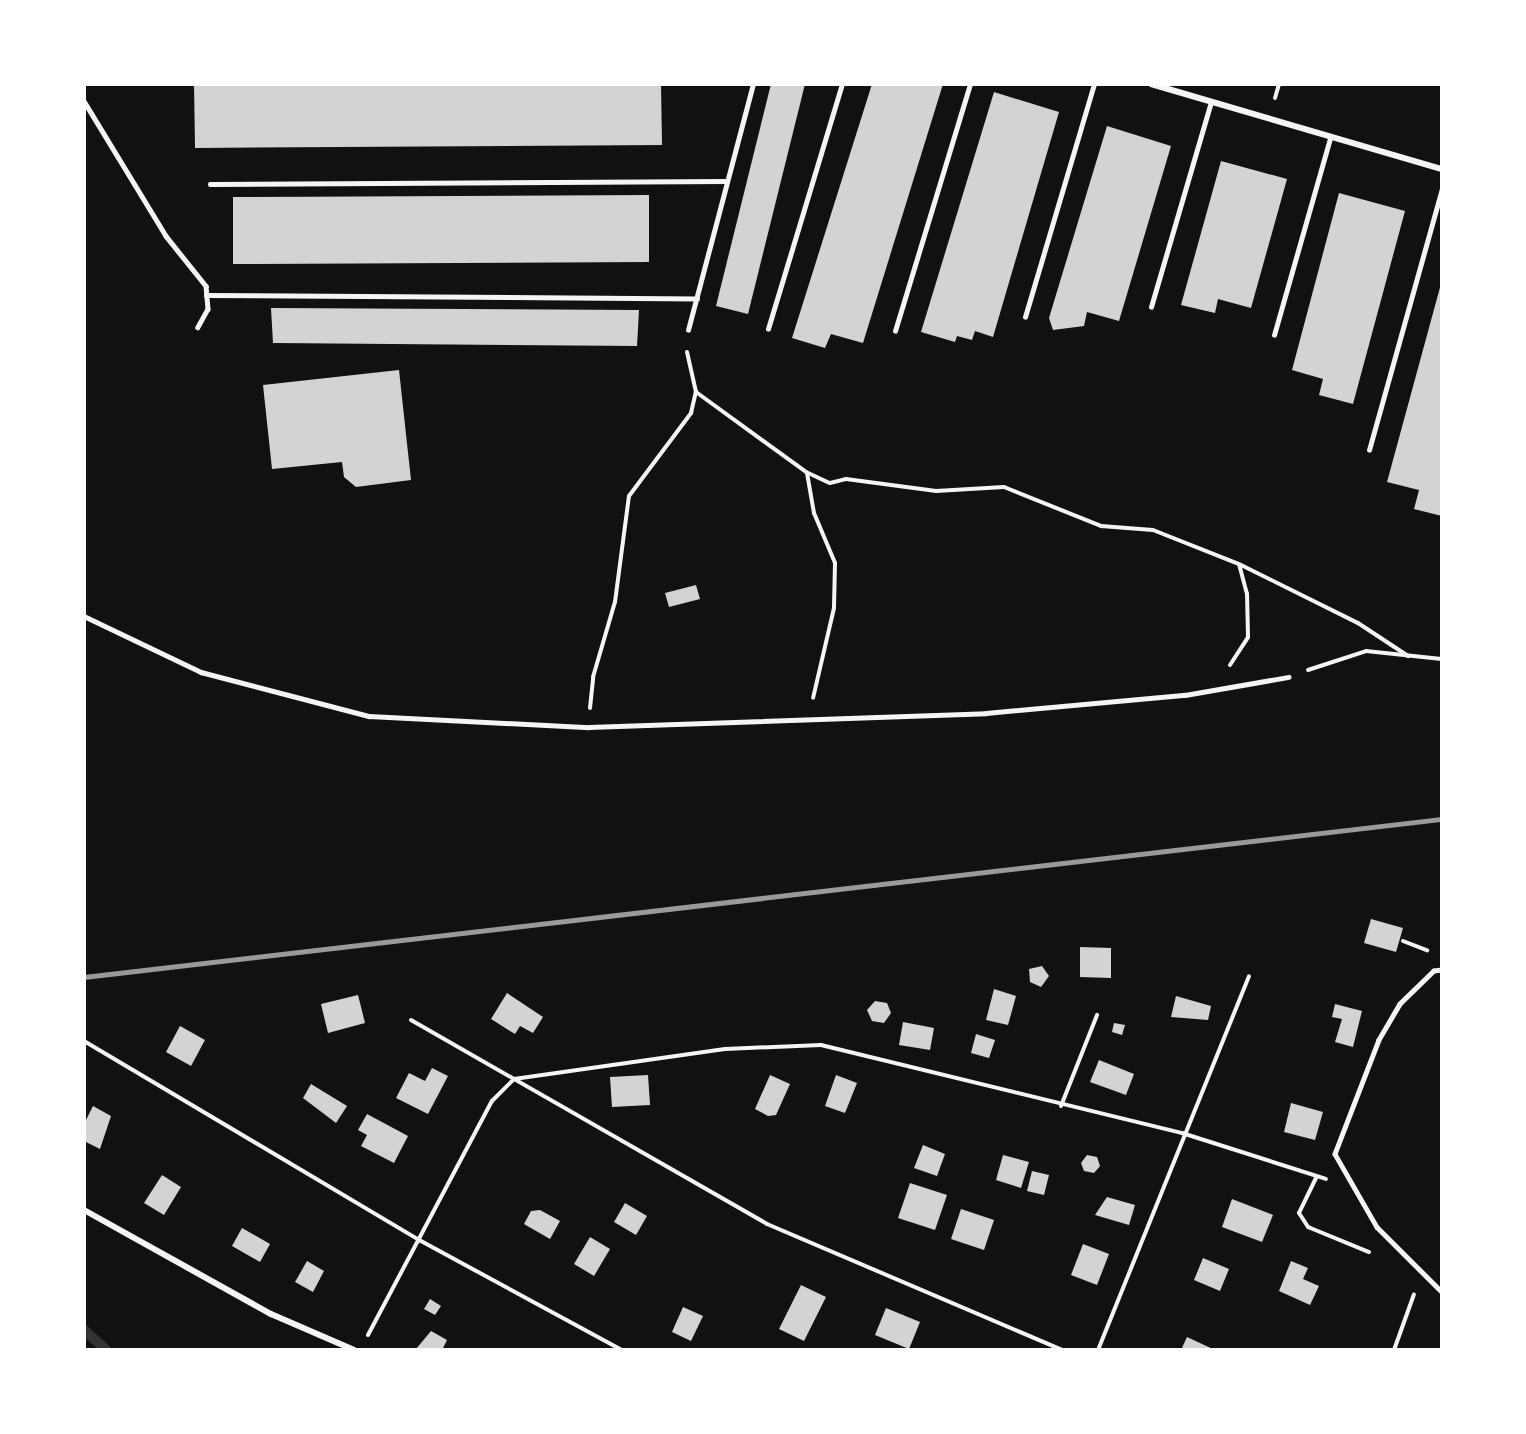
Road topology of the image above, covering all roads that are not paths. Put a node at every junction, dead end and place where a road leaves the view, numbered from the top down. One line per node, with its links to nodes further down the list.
1 (753, 84): 10 (lane)
2 (842, 84): 18 (lane)
3 (970, 84): 20 (lane)
4 (1094, 84): 16 (lane)
5 (1151, 84): 7 (street)
6 (84, 101): 13 (lane)
7 (1210, 102): 8 (street); 15 (lane)
8 (1330, 139): 9 (street); 21 (lane)
9 (1442, 169)
10 (727, 181): 11 (lane); 14 (lane)
11 (210, 184)
12 (1442, 189): 22 (lane)
13 (206, 296): 14 (lane); 17 (lane)
14 (697, 298): 19 (lane)
15 (1151, 307)
16 (1025, 317)
17 (198, 327)
18 (768, 328)
19 (688, 330)
20 (894, 331)
21 (1274, 335)
22 (1369, 450)
23 (84, 616): 24 (lane)
24 (1288, 677)
25 (1442, 970): 27 (lane)
26 (84, 1210): 28 (street)
27 (1442, 1292)
28 (354, 1350)

